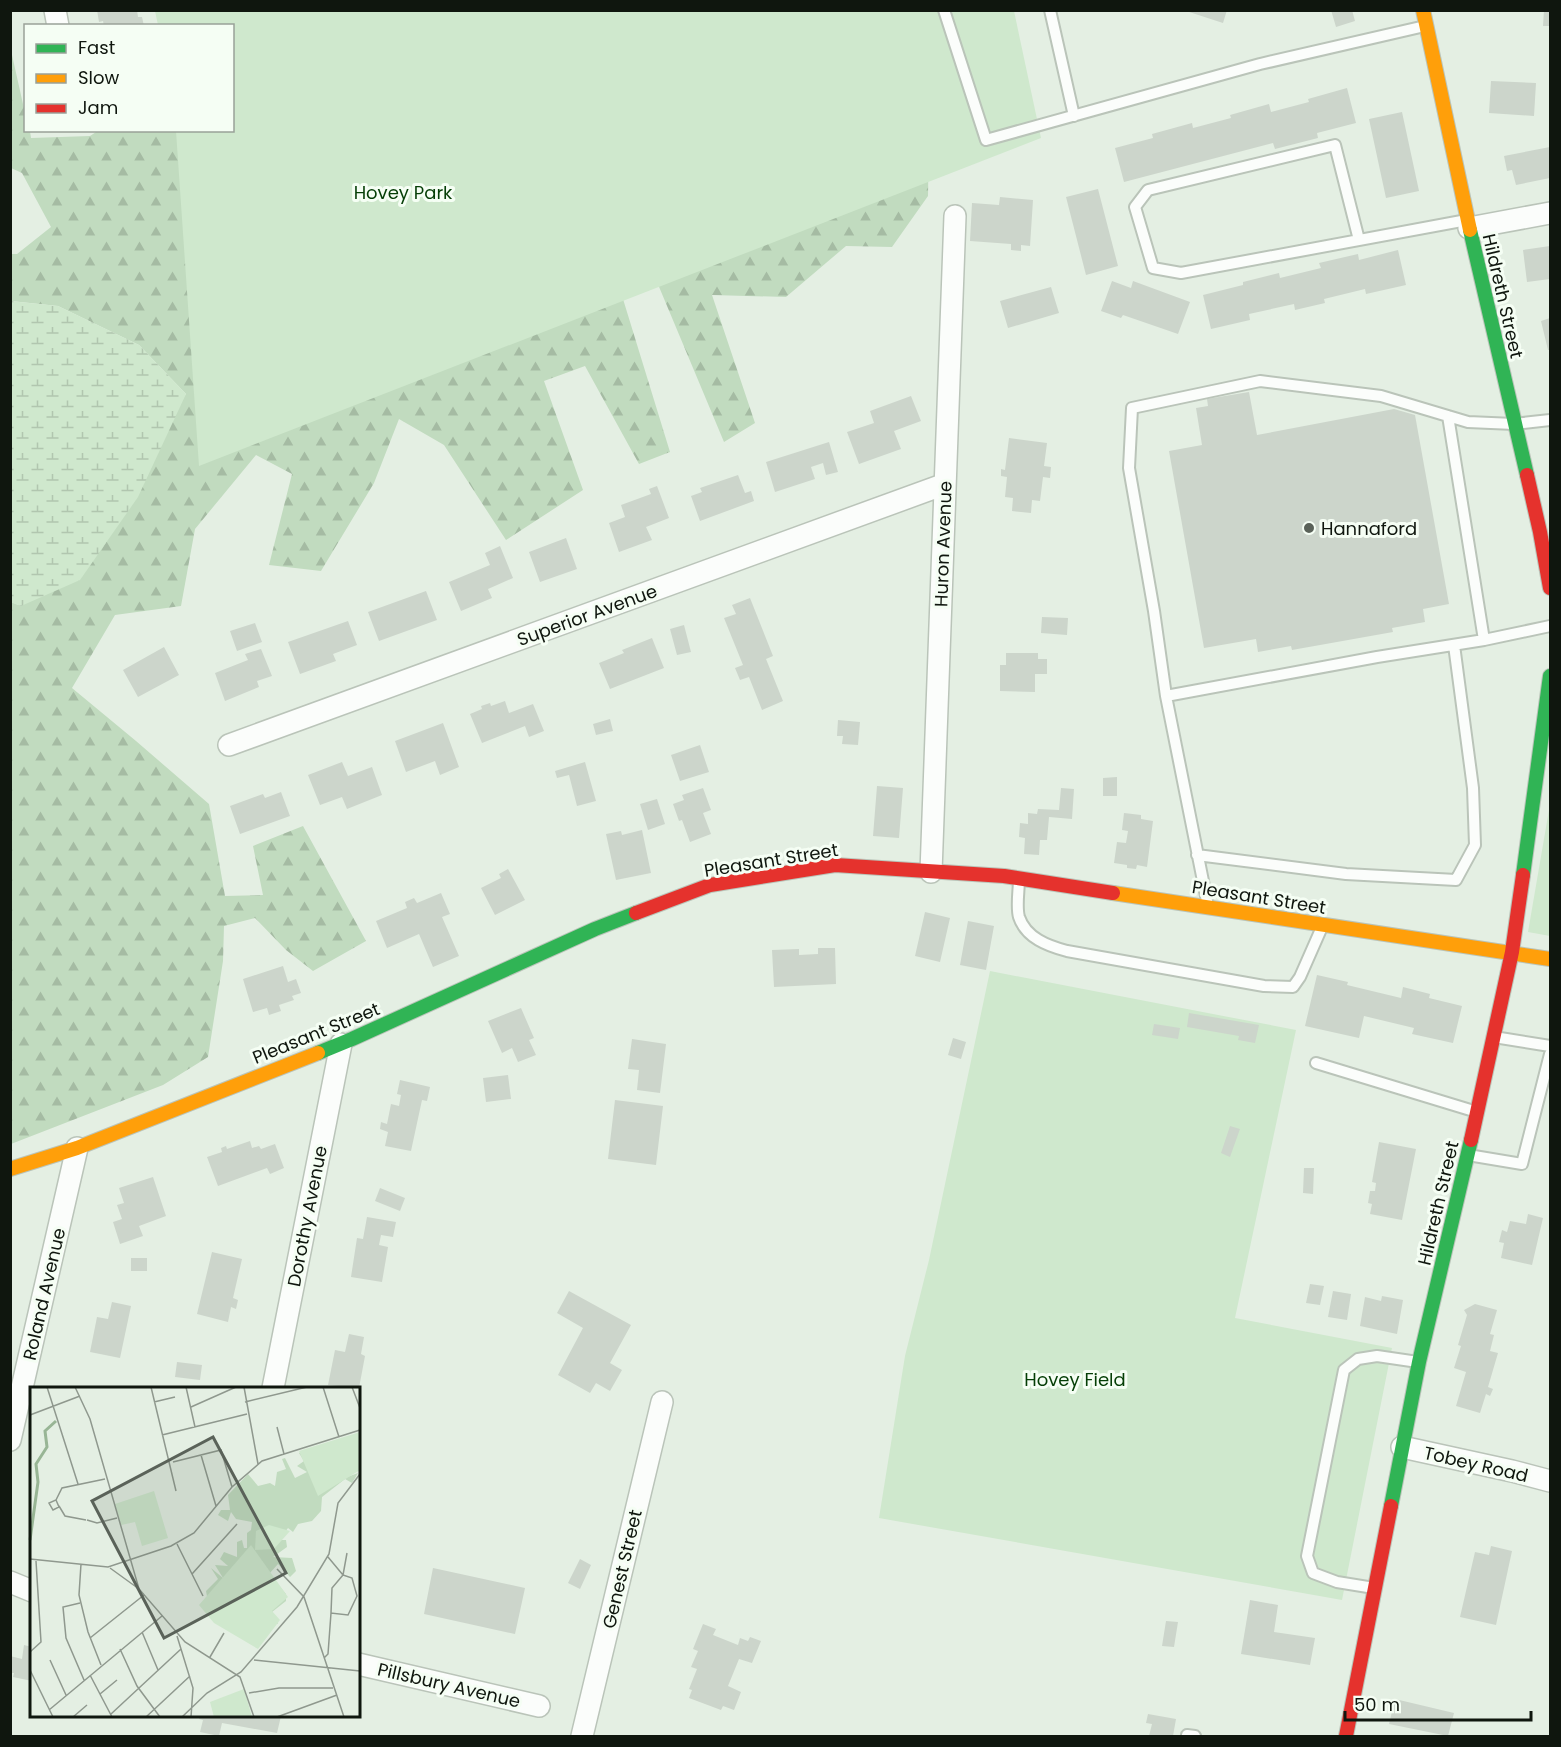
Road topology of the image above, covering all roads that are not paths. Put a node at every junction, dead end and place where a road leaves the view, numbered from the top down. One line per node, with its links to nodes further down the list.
1 (944, 10): 5 (lane)
2 (1050, 10): 5 (lane)
3 (1423, 10): 4 (street, Hildreth Street)
4 (1425, 26): 5 (lane); 8 (street, Hildreth Street)
5 (1074, 116)
6 (1551, 213): 8 (street)
7 (955, 216): 13 (street, Huron Avenue)
8 (1468, 224): 9 (lane); 12 (street, Hildreth Street)
9 (1359, 240): 9 (lane)
10 (1448, 416): 12 (lane); 17 (lane); 20 (lane)
11 (1551, 420): 12 (lane)
12 (1514, 424): 14 (street, Hildreth Street)
13 (945, 484): 21 (street, Superior Avenue); 23 (street, Huron Avenue)
14 (1545, 530): 15 (street, Hildreth Street)
15 (1551, 588)
16 (1551, 626): 17 (lane)
17 (1484, 640): 18 (lane)
18 (1454, 645): 20 (lane); 22 (lane)
19 (1551, 675): 27 (street, Hildreth Street)
20 (1166, 696): 22 (lane)
21 (229, 745)
22 (1197, 855): 25 (lane)
23 (931, 872): 24 (street, Pleasant Street); 30 (street, Pleasant Street)
24 (1019, 879): 25 (street, Pleasant Street); 26 (lane)
25 (1208, 906): 26 (street, Pleasant Street)
26 (1323, 925): 27 (street, Pleasant Street)
27 (1512, 952): 28 (street, Pleasant Street); 29 (street, Hildreth Street)
28 (1551, 959)
29 (1493, 1037): 31 (lane); 34 (street, Hildreth Street)
30 (341, 1044): 35 (street, Pleasant Street); 39 (street, Dorothy Avenue)
31 (1551, 1046)
32 (1551, 1054): 36 (lane)
33 (1317, 1063): 34 (lane)
34 (1478, 1112): 36 (street, Hildreth Street)
35 (78, 1148): 37 (street, Pleasant Street); 41 (street, Roland Avenue)
36 (1468, 1155): 38 (street, Hildreth Street)
37 (10, 1169)
38 (1419, 1362): 42 (street, Hildreth Street); 46 (lane)
39 (273, 1387)
40 (662, 1402): 49 (street, Genest Street)
41 (10, 1440)
42 (1402, 1447): 43 (street, Tobey Road); 46 (street, Hildreth Street)
43 (1551, 1481)
44 (10, 1582): 45 (street)
45 (30, 1589)
46 (1375, 1589): 50 (street, Hildreth Street)
47 (360, 1664): 48 (street, Pillsbury Avenue)
48 (539, 1706)
49 (582, 1737)
50 (1346, 1737)

